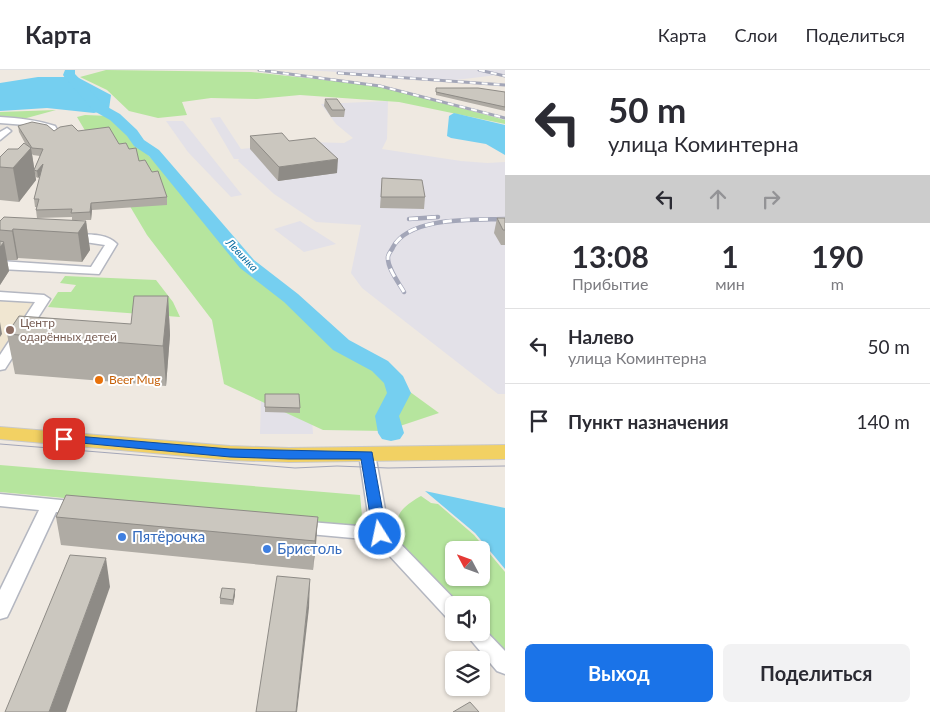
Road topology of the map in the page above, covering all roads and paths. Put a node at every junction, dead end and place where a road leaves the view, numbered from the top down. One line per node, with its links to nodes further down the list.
1 (0, 120): 2 (street)
2 (55, 133)
3 (60, 237): 4 (street)
4 (0, 265)
5 (0, 296): 6 (street)
6 (0, 366)
7 (0, 433): 9 (main road)
8 (505, 452): 9 (main road)
9 (367, 454): 14 (street)
10 (0, 500): 11 (street)
11 (50, 505): 12 (street); 16 (street)
12 (97, 509)
13 (285, 526): 14 (street)
14 (380, 534): 15 (street)
15 (445, 603)
16 (0, 611)
17 (482, 641): 18 (street)
18 (505, 665)

